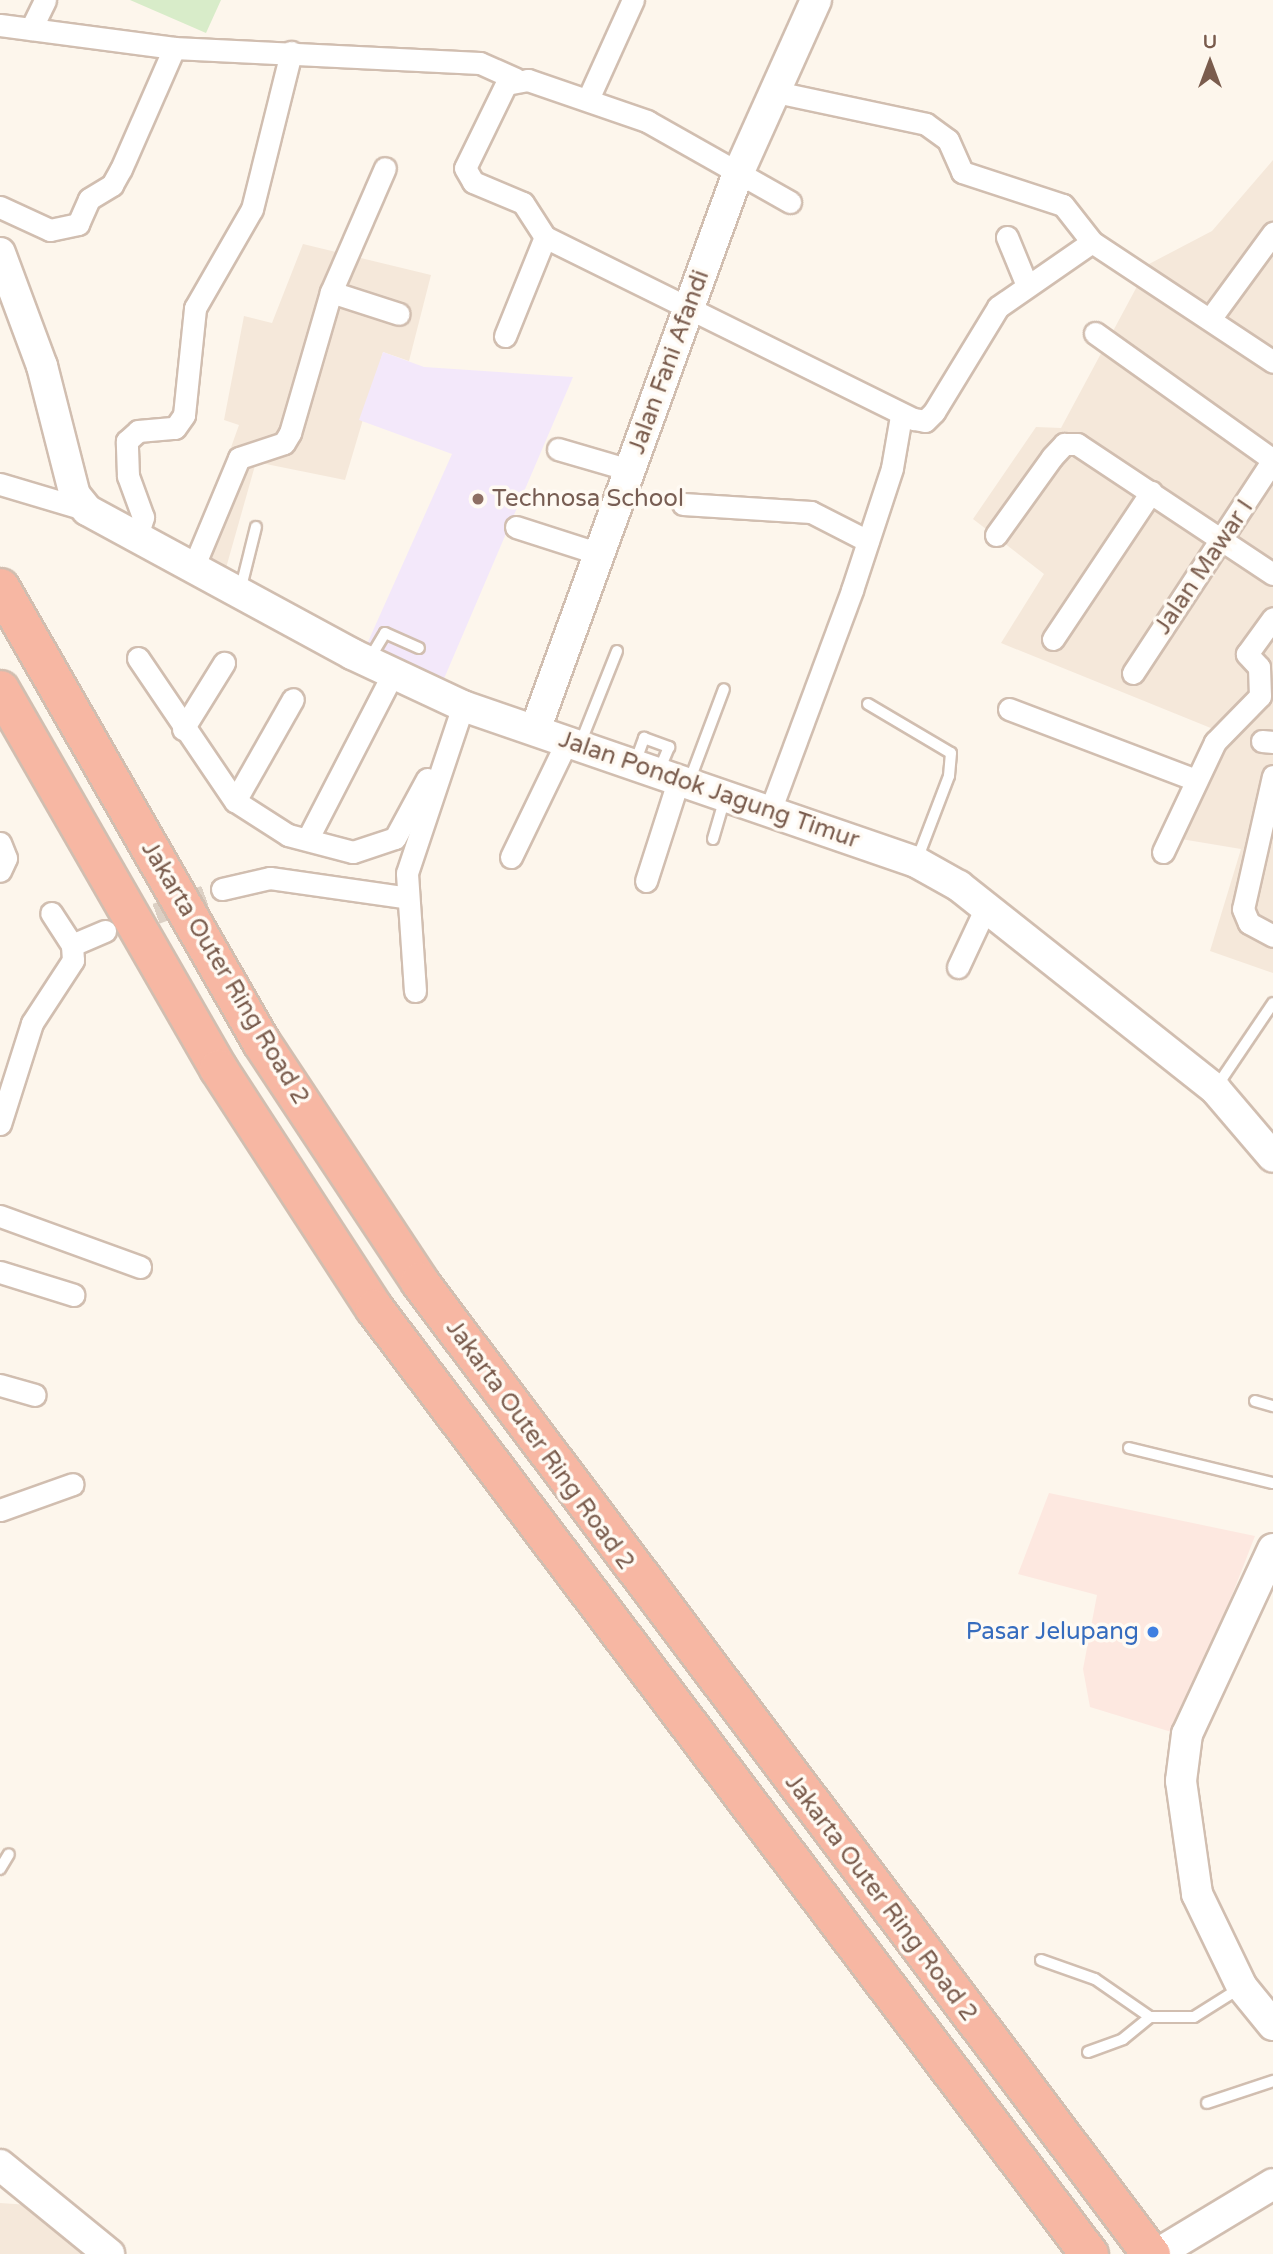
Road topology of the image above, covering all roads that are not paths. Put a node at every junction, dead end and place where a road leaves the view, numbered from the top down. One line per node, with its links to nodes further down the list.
1 (45, 0): 5 (street)
2 (633, 0): 10 (street)
3 (816, 0): 9 (street, Jalan Fani Afandi)
4 (0, 25): 5 (street)
5 (31, 29): 6 (street)
6 (174, 48): 7 (street); 14 (street)
7 (291, 52): 8 (street); 39 (street)
8 (516, 79): 10 (street); 16 (street)
9 (776, 92): 12 (street, Jalan Fani Afandi); 18 (street)
10 (588, 99): 12 (street)
11 (385, 168): 21 (street)
12 (737, 176): 13 (street); 22 (street, Jalan Fani Afandi)
13 (790, 202)
14 (0, 207)
15 (1273, 233): 24 (street)
16 (545, 237): 22 (street); 26 (street)
17 (1007, 237): 20 (street)
18 (1092, 242): 20 (street); 24 (street)
19 (0, 253): 35 (street)
20 (1026, 283): 28 (street)
21 (331, 292): 23 (street); 43 (street)
22 (687, 308): 28 (street); 31 (street, Jalan Fani Afandi)
23 (399, 314)
24 (1210, 319): 27 (street)
25 (1095, 333): 30 (street)
26 (505, 336)
27 (1273, 362)
28 (901, 415): 40 (street)
29 (558, 449): 31 (street)
30 (1273, 460): 41 (street, Jalan Mawar I)
31 (630, 470): 42 (street, Jalan Fani Afandi)
32 (0, 484): 35 (street, Jalan Pondok Jagung Timur)
33 (1151, 492): 38 (street); 41 (street); 48 (street)
34 (683, 504): 40 (street)
35 (87, 510): 39 (street, Jalan Pondok Jagung Timur)
36 (256, 527): 46 (lane)
37 (516, 527): 42 (street)
38 (996, 535)
39 (136, 539): 43 (street, Jalan Pondok Jagung Timur)
40 (868, 541): 70 (street)
41 (1222, 542): 44 (street); 54 (street, Jalan Mawar I)
42 (597, 553): 62 (street, Jalan Fani Afandi)
43 (193, 568): 46 (street, Jalan Pondok Jagung Timur)
44 (1273, 574)
45 (0, 587): 119 (highway, Jakarta Outer Ring Road 2)
46 (239, 594): 53 (street, Jalan Pondok Jagung Timur)
47 (1273, 618): 67 (street)
48 (1053, 639)
49 (419, 648): 53 (lane)
50 (617, 651): 63 (lane)
51 (138, 658): 61 (street)
52 (224, 663): 61 (street)
53 (380, 667): 59 (street, Jalan Pondok Jagung Timur); 71 (street)
54 (1133, 673)
55 (0, 689): 118 (highway, Jakarta Outer Ring Road 2)
56 (724, 689): 64 (lane)
57 (293, 699): 69 (street)
58 (868, 704): 77 (lane)
59 (463, 706): 62 (street, Jalan Pondok Jagung Timur); 81 (street)
60 (1009, 709): 67 (street)
61 (183, 729): 69 (street)
62 (535, 730): 63 (street, Jalan Pondok Jagung Timur)
63 (574, 742): 64 (street, Jalan Pondok Jagung Timur); 76 (street)
64 (665, 774): 68 (street, Jalan Pondok Jagung Timur); 79 (street)
65 (1273, 776): 73 (street)
66 (427, 779): 71 (street)
67 (1196, 780): 75 (street)
68 (726, 795): 70 (street, Jalan Pondok Jagung Timur); 72 (lane)
69 (235, 802): 71 (street)
70 (771, 811): 77 (street, Jalan Pondok Jagung Timur)
71 (308, 838)
72 (713, 839)
73 (1265, 842): 85 (street)
74 (0, 843): 78 (street)
75 (1163, 852)
76 (511, 857)
77 (916, 862): 82 (street, Jalan Pondok Jagung Timur)
78 (0, 871)
79 (646, 881)
80 (222, 889): 81 (street)
81 (404, 897): 88 (street)
82 (987, 905): 87 (street); 90 (street, Jalan Pondok Jagung Timur)
83 (51, 913): 86 (street)
84 (105, 931): 86 (street)
85 (1273, 936)
86 (72, 945): 91 (street)
87 (958, 967)
88 (415, 991)
89 (1273, 1003): 90 (lane)
90 (1215, 1089): 92 (street, Jalan Pondok Jagung Timur)
91 (0, 1124)
92 (1273, 1157)
93 (0, 1216): 94 (street)
94 (140, 1267)
95 (0, 1272): 96 (street)
96 (74, 1295)
97 (0, 1385): 98 (street)
98 (34, 1395)
99 (1255, 1401): 100 (lane)
100 (1273, 1406)
101 (1129, 1448): 102 (lane)
102 (1273, 1483)
103 (72, 1484): 104 (street)
104 (0, 1510)
105 (1273, 1549): 109 (street)
106 (9, 1854): 107 (lane)
107 (0, 1869)
108 (1041, 1960): 110 (lane)
109 (1242, 1987): 110 (lane); 111 (street)
110 (1150, 2017): 112 (lane)
111 (1273, 2025)
112 (1088, 2052)
113 (1273, 2081): 114 (lane)
114 (1208, 2103)
115 (0, 2165): 117 (street)
116 (1273, 2184): 120 (street)
117 (107, 2252)
118 (1089, 2254)
119 (1151, 2254)
120 (1157, 2254)

